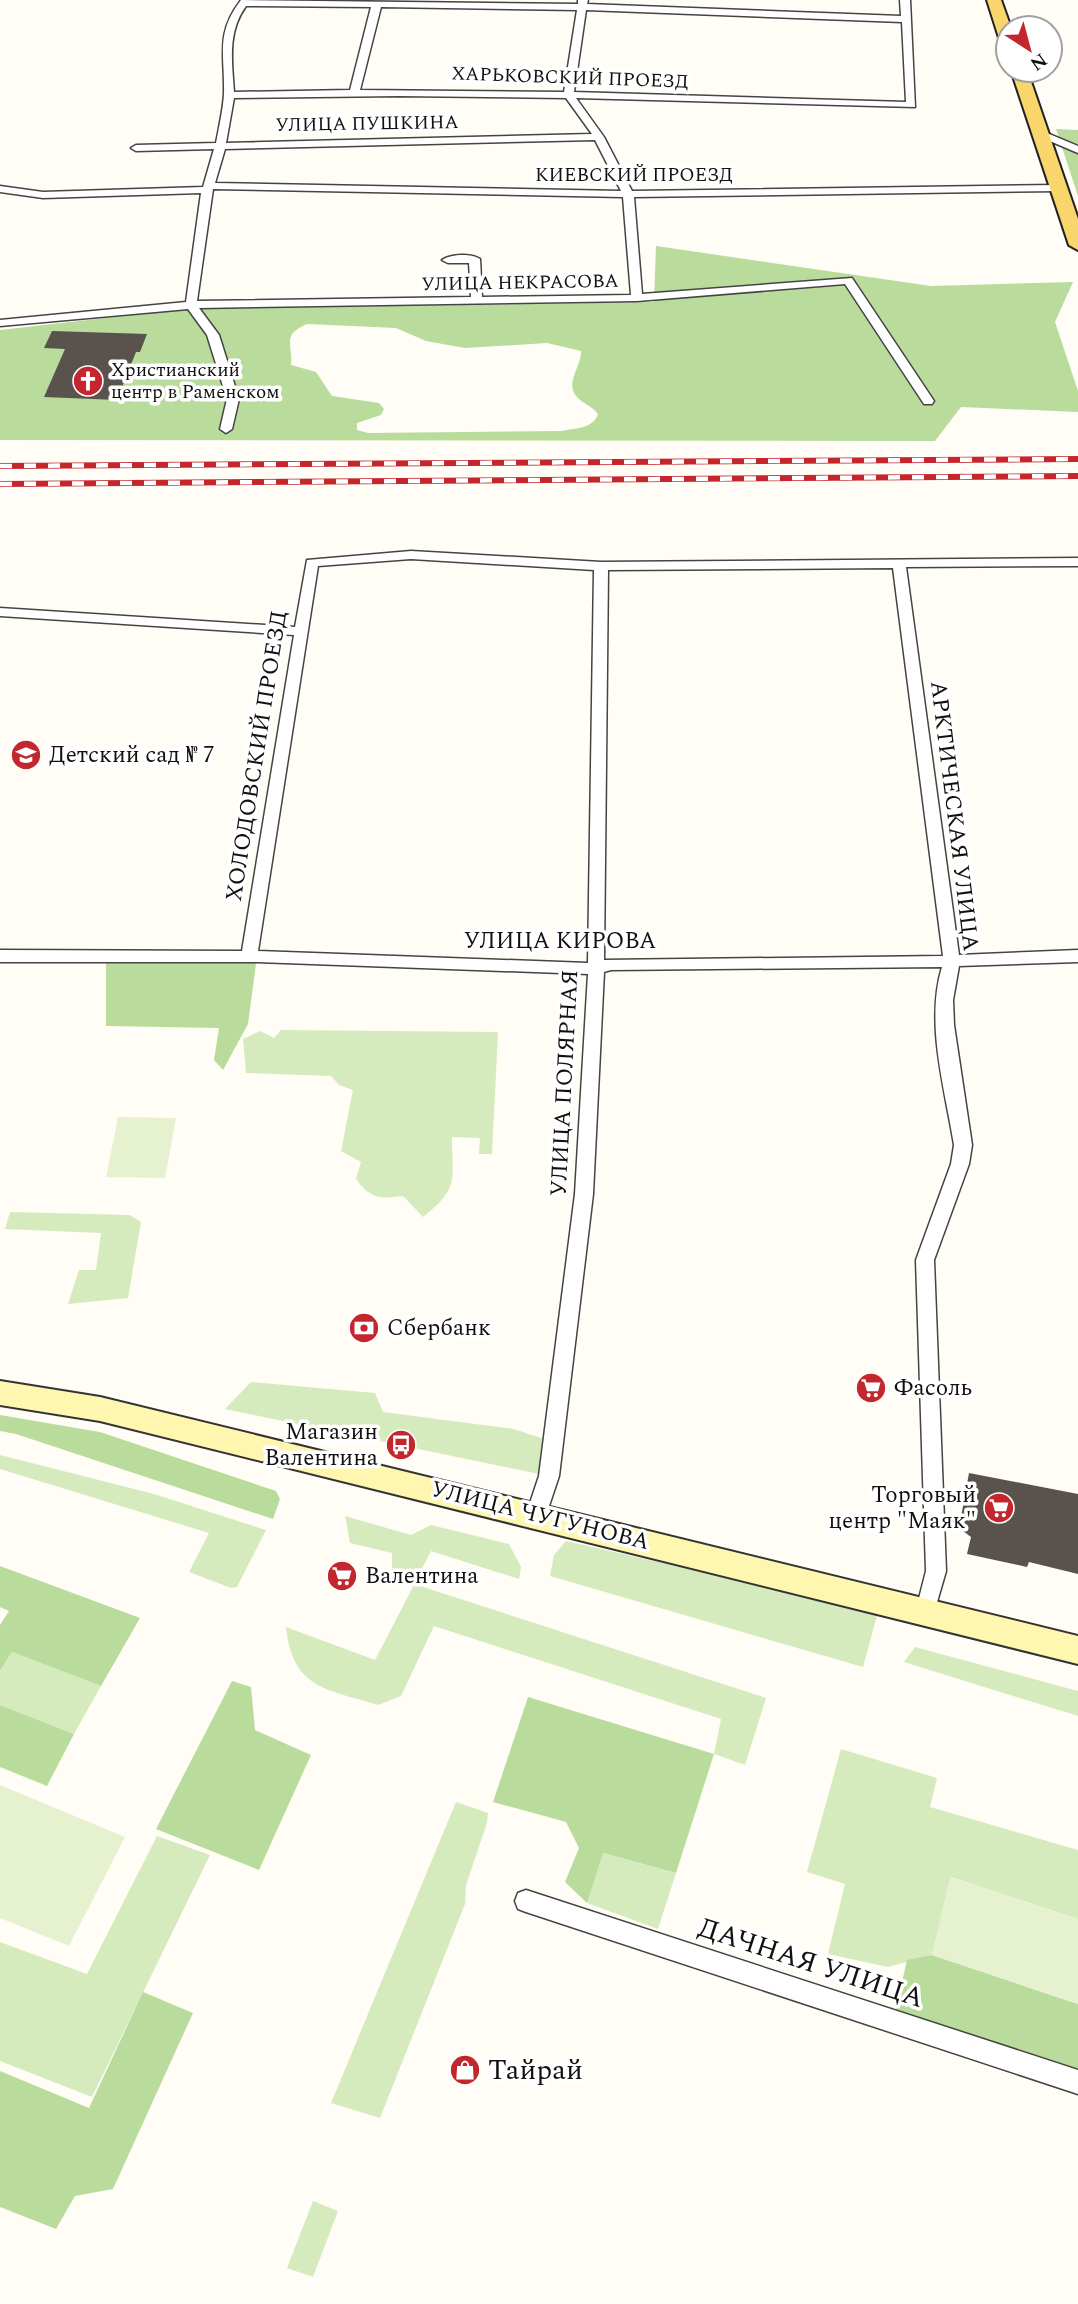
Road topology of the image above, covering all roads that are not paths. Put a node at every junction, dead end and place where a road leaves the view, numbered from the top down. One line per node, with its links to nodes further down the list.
1 (905, 0): 6 (street)
2 (245, 2): 4 (street); 9 (street)
3 (416, 2): 4 (street); 5 (street)
4 (377, 3): 8 (street)
5 (582, 3): 6 (street); 10 (street)
6 (907, 19): 10 (street, ХАРЬКОВСКИЙ ПРОЕЗД)
7 (1023, 84): 11 (main road)
8 (355, 92): 9 (street, ХАРЬКОВСКИЙ ПРОЕЗД); 10 (street, ХАРЬКОВСКИЙ ПРОЕЗД)
9 (229, 95): 13 (street)
10 (569, 95): 12 (street)
11 (1042, 134): 15 (street); 17 (main road)
12 (599, 137): 13 (street, УЛИЦА ПУШКИНА); 19 (street)
13 (221, 144): 14 (street, УЛИЦА ПУШКИНА); 16 (street)
14 (136, 148)
15 (1078, 150)
16 (208, 188): 18 (street, КИЕВСКИЙ ПРОЕЗД); 19 (street, КИЕВСКИЙ ПРОЕЗД); 24 (street)
17 (1058, 188): 19 (street, КИЕВСКИЙ ПРОЕЗД); 20 (main road)
18 (0, 189)
19 (628, 194): 22 (street)
20 (1078, 245)
21 (448, 260): 23 (street)
22 (637, 299): 23 (street, УЛИЦА НЕКРАСОВА); 26 (street, УЛИЦА НЕКРАСОВА)
23 (477, 302): 24 (street, УЛИЦА НЕКРАСОВА)
24 (191, 305): 25 (street, УЛИЦА НЕКРАСОВА); 27 (street)
25 (0, 323)
26 (928, 401)
27 (226, 429)
28 (1078, 562): 29 (street)
29 (899, 565): 30 (street); 36 (street, АРКТИЧЕСКАЯ УЛИЦА)
30 (601, 566): 32 (street, ХОЛОДОВСКИЙ ПРОЕЗД); 37 (street, УЛИЦА ПОЛЯРНАЯ)
31 (0, 612): 32 (street)
32 (299, 631): 34 (street, ХОЛОДОВСКИЙ ПРОЕЗД)
33 (0, 956): 34 (street, УЛИЦА КИРОВА)
34 (249, 956): 37 (street, УЛИЦА КИРОВА)
35 (1078, 956): 36 (street, УЛИЦА КИРОВА)
36 (952, 961): 37 (street, УЛИЦА КИРОВА); 40 (street, АРКТИЧЕСКАЯ УЛИЦА)
37 (596, 969): 39 (street, УЛИЦА ПОЛЯРНАЯ)
38 (0, 1393): 39 (main road, УЛИЦА ЧУГУНОВА)
39 (536, 1515): 40 (main road, УЛИЦА ЧУГУНОВА)
40 (926, 1610): 41 (main road, УЛИЦА ЧУГУНОВА)
41 (1078, 1650)
42 (526, 1901): 43 (street, ДАЧНАЯ УЛИЦА)
43 (1078, 2082)

